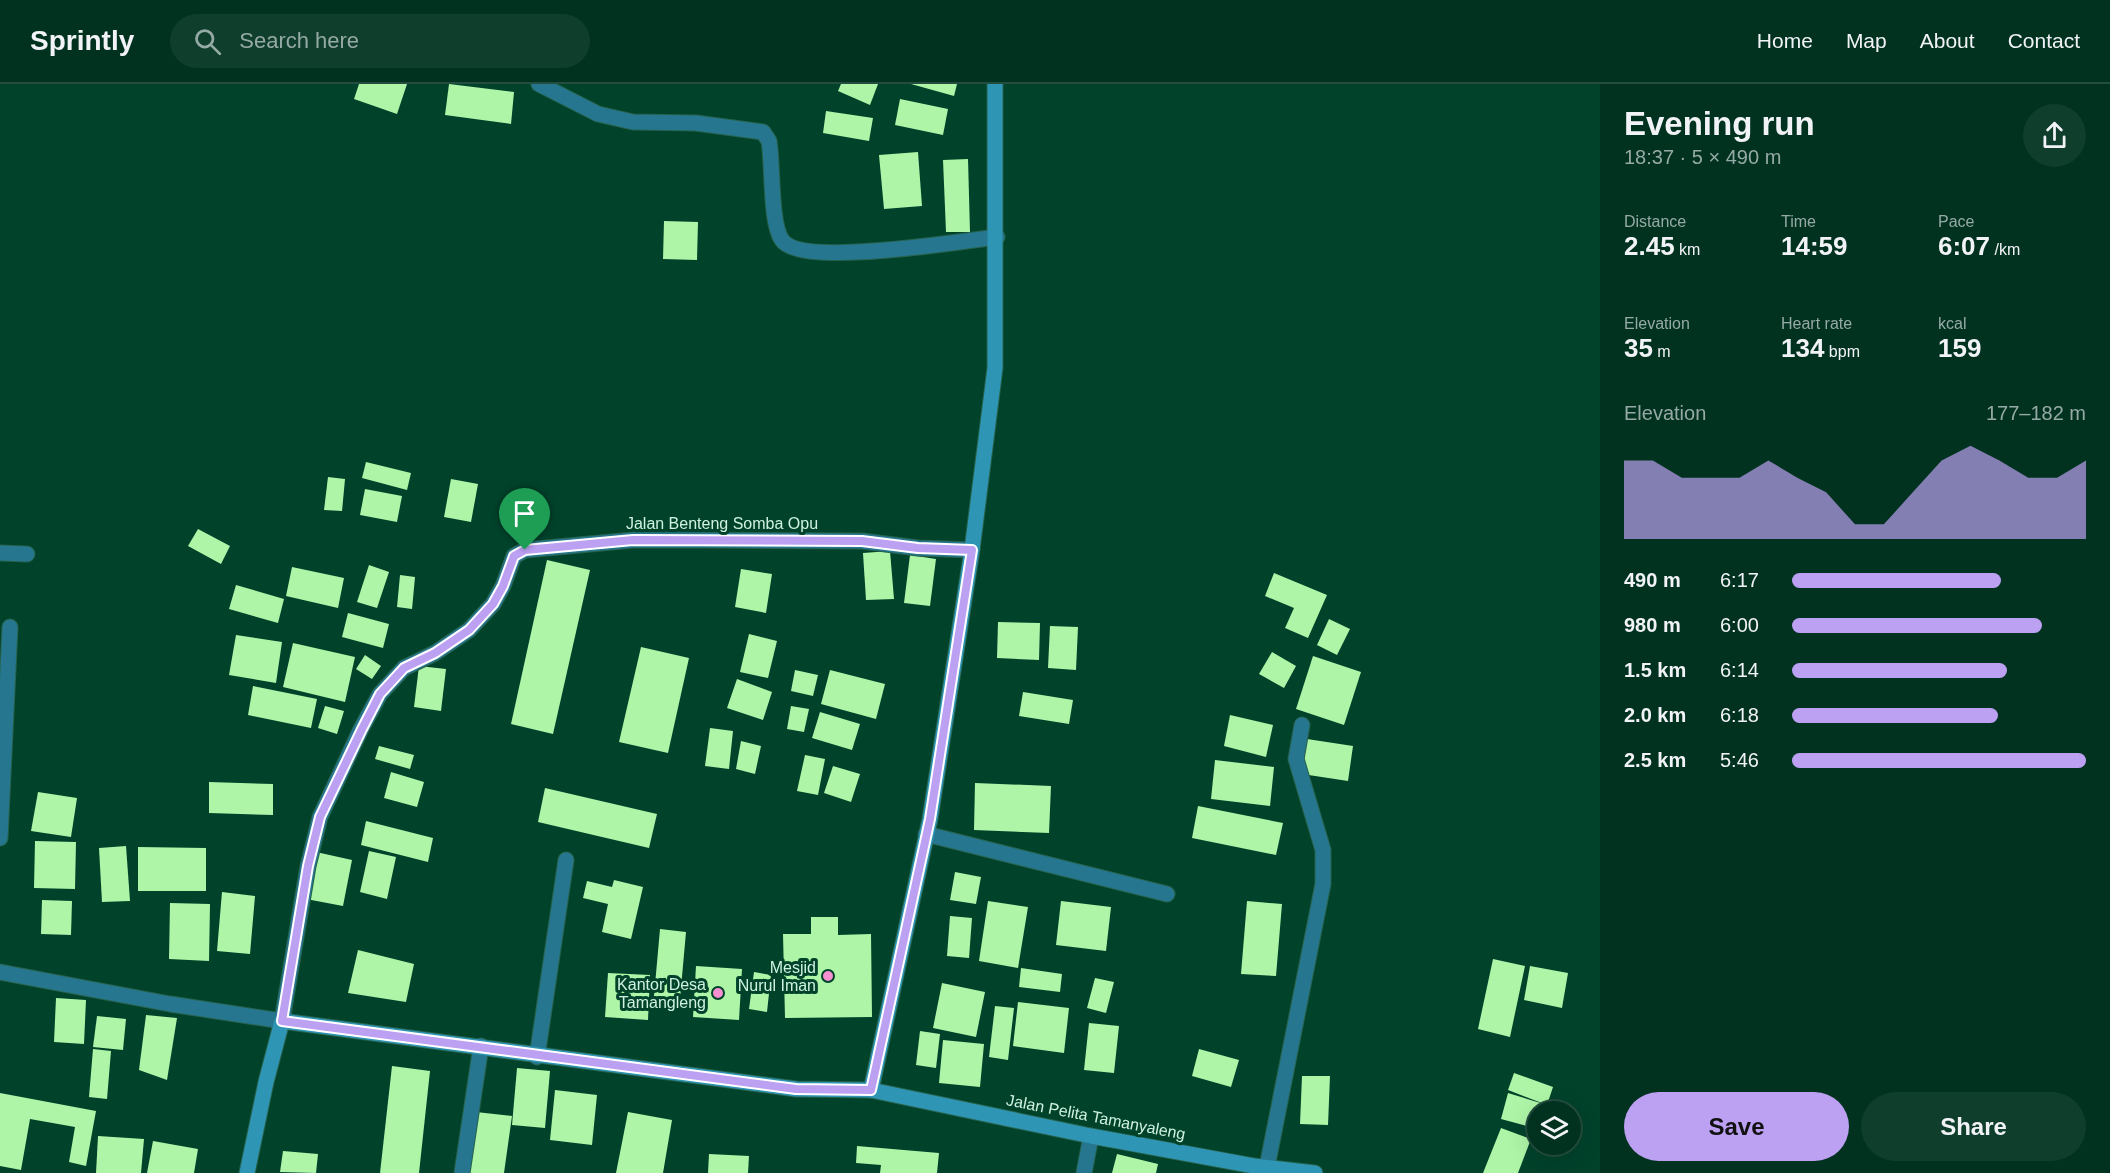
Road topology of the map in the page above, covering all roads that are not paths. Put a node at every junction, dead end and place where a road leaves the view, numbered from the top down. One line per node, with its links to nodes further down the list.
1 (539, 84): 3 (street)
2 (995, 84): 3 (street)
3 (997, 237): 4 (street)
4 (972, 550): 9 (street); 14 (street, Jalan Benteng Somba Opu)
5 (0, 553): 6 (street)
6 (27, 554)
7 (10, 627): 10 (street)
8 (1302, 725): 19 (street)
9 (926, 834): 12 (street); 17 (street)
10 (0, 838)
11 (566, 860): 16 (street)
12 (1167, 894)
13 (0, 972): 14 (street)
14 (282, 1021): 15 (street, Jalan Pelita Tamanyaleng); 20 (street)
15 (481, 1046): 16 (street, Jalan Pelita Tamanyaleng); 21 (street)
16 (537, 1057): 17 (street, Jalan Pelita Tamanyaleng)
17 (871, 1090): 18 (street, Jalan Pelita Tamanyaleng)
18 (1091, 1136): 19 (street, Jalan Pelita Tamanyaleng); 22 (street)
19 (1267, 1167): 23 (street, Jalan Pelita Tamanyaleng)
20 (248, 1173)
21 (462, 1173)
22 (1084, 1173)
23 (1315, 1173)

